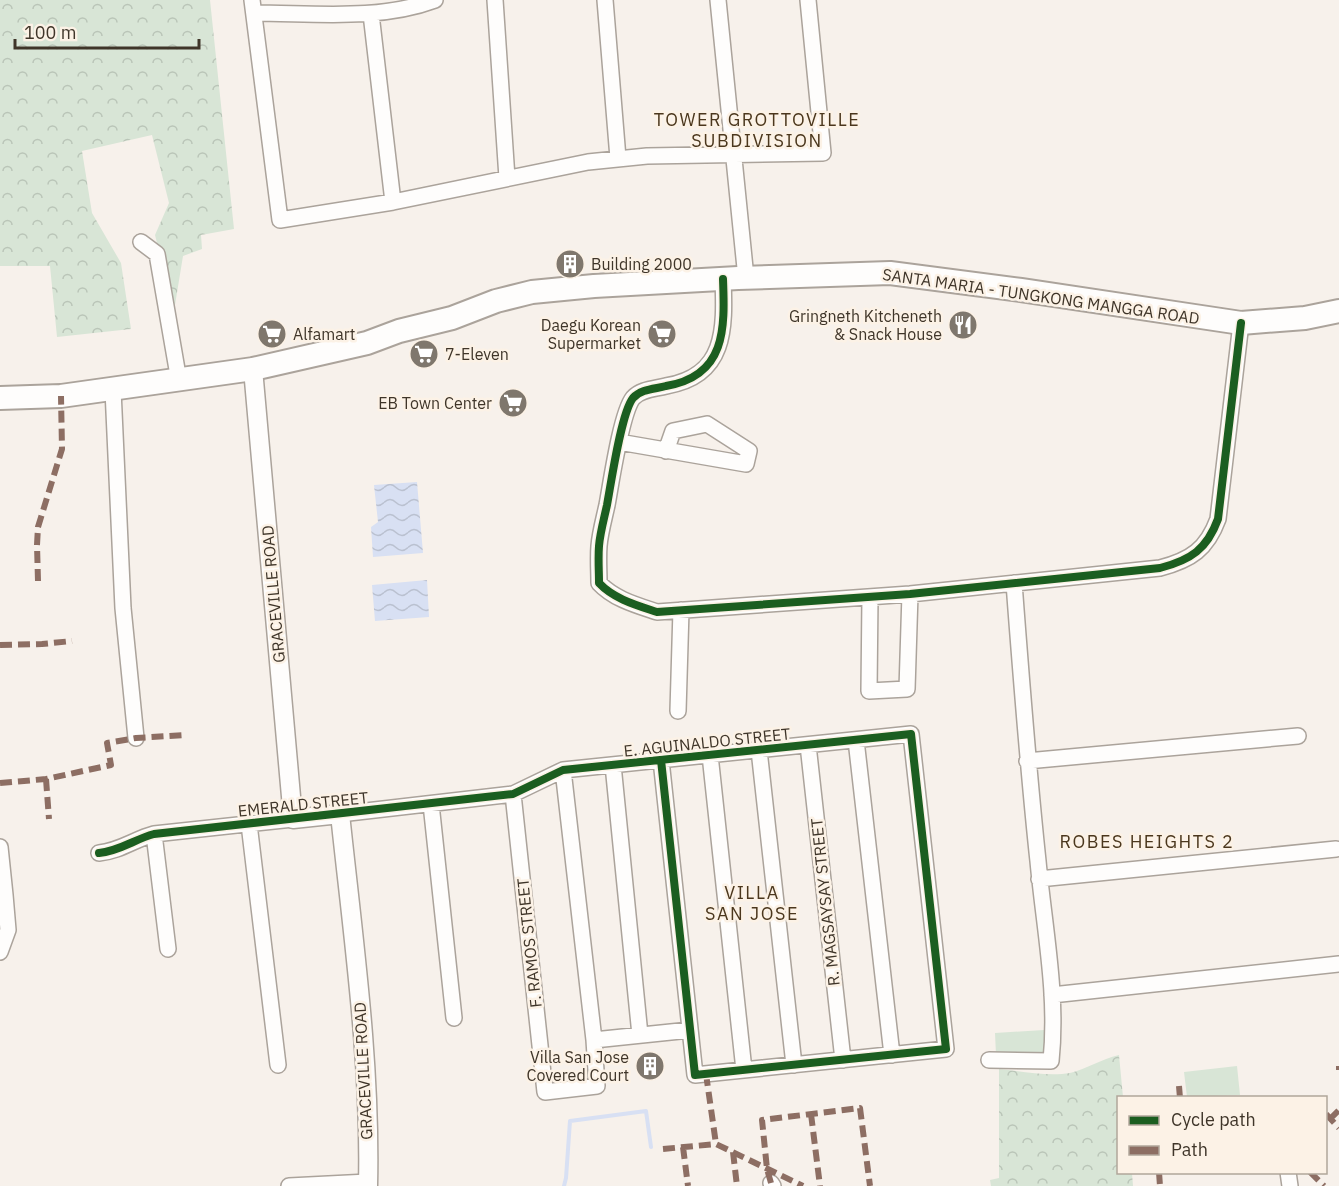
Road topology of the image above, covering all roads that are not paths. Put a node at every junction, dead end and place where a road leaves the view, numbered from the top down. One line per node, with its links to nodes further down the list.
1 (435, 0): 7 (street)
2 (495, 0): 10 (street)
3 (605, 0): 9 (street)
4 (718, 0): 8 (street)
5 (808, 0): 8 (street)
6 (253, 7): 7 (street); 11 (street)
7 (371, 14): 11 (street)
8 (734, 155): 9 (street); 13 (street)
9 (618, 158): 10 (street)
10 (507, 178): 11 (street)
11 (393, 202)
12 (141, 242): 18 (street)
13 (746, 278): 14 (main road, SANTA MARIA - TUNGKONG MANGGA ROAD); 16 (main road, SANTA MARIA - TUNGKONG MANGGA ROAD)
14 (723, 279): 17 (main road, SANTA MARIA - TUNGKONG MANGGA ROAD); 21 (street)
15 (1339, 311): 16 (main road, SANTA MARIA - TUNGKONG MANGGA ROAD)
16 (1241, 323): 23 (street)
17 (253, 369): 18 (main road, SANTA MARIA - TUNGKONG MANGGA ROAD); 41 (street, GRACEVILLE ROAD)
18 (180, 381): 19 (main road, SANTA MARIA - TUNGKONG MANGGA ROAD)
19 (113, 390): 20 (main road, SANTA MARIA - TUNGKONG MANGGA ROAD); 29 (street)
20 (0, 398)
21 (619, 442): 22 (street); 26 (street)
22 (666, 451): 22 (street)
23 (1014, 583): 24 (street); 35 (street)
24 (910, 594): 25 (street); 25 (street)
25 (870, 597): 26 (street)
26 (681, 610): 27 (street)
27 (678, 711)
28 (1298, 736): 35 (street)
29 (136, 738)
30 (856, 740): 31 (street, E. AGUINALDO STREET); 57 (street); 57 (street, E. AGUINALDO STREET)
31 (808, 745): 32 (street, E. AGUINALDO STREET); 58 (street, R. MAGSAYSAY STREET)
32 (759, 750): 33 (street, E. AGUINALDO STREET); 61 (street)
33 (710, 755): 34 (street, E. AGUINALDO STREET); 62 (street)
34 (661, 760): 36 (street, E. AGUINALDO STREET); 54 (street)
35 (1027, 761): 47 (street)
36 (613, 765): 37 (street, E. AGUINALDO STREET); 55 (street)
37 (563, 770): 38 (street, E. AGUINALDO STREET); 56 (street)
38 (513, 794): 39 (street, EMERALD STREET); 56 (street, F. RAMOS STREET)
39 (431, 804): 40 (street, EMERALD STREET); 53 (street)
40 (340, 814): 41 (street, EMERALD STREET); 63 (street, GRACEVILLE ROAD)
41 (293, 819): 42 (street, EMERALD STREET)
42 (249, 824): 43 (street, EMERALD STREET); 60 (street)
43 (154, 834): 46 (street, EMERALD STREET); 49 (street)
44 (0, 847): 48 (street)
45 (1336, 849): 47 (street)
46 (99, 853)
47 (1040, 879): 52 (street)
48 (2, 895): 50 (street)
49 (168, 949)
50 (0, 952)
51 (1339, 964): 52 (street)
52 (1052, 995): 59 (street)
53 (454, 1018)
54 (690, 1030): 55 (street); 62 (street)
55 (640, 1035): 56 (street)
56 (594, 1040)
57 (892, 1055): 58 (street)
58 (843, 1060): 61 (street)
59 (989, 1060)
60 (278, 1065)
61 (794, 1065): 62 (street)
62 (744, 1070)
63 (368, 1184): 64 (street)
64 (330, 1185): 65 (street)
65 (289, 1186)

